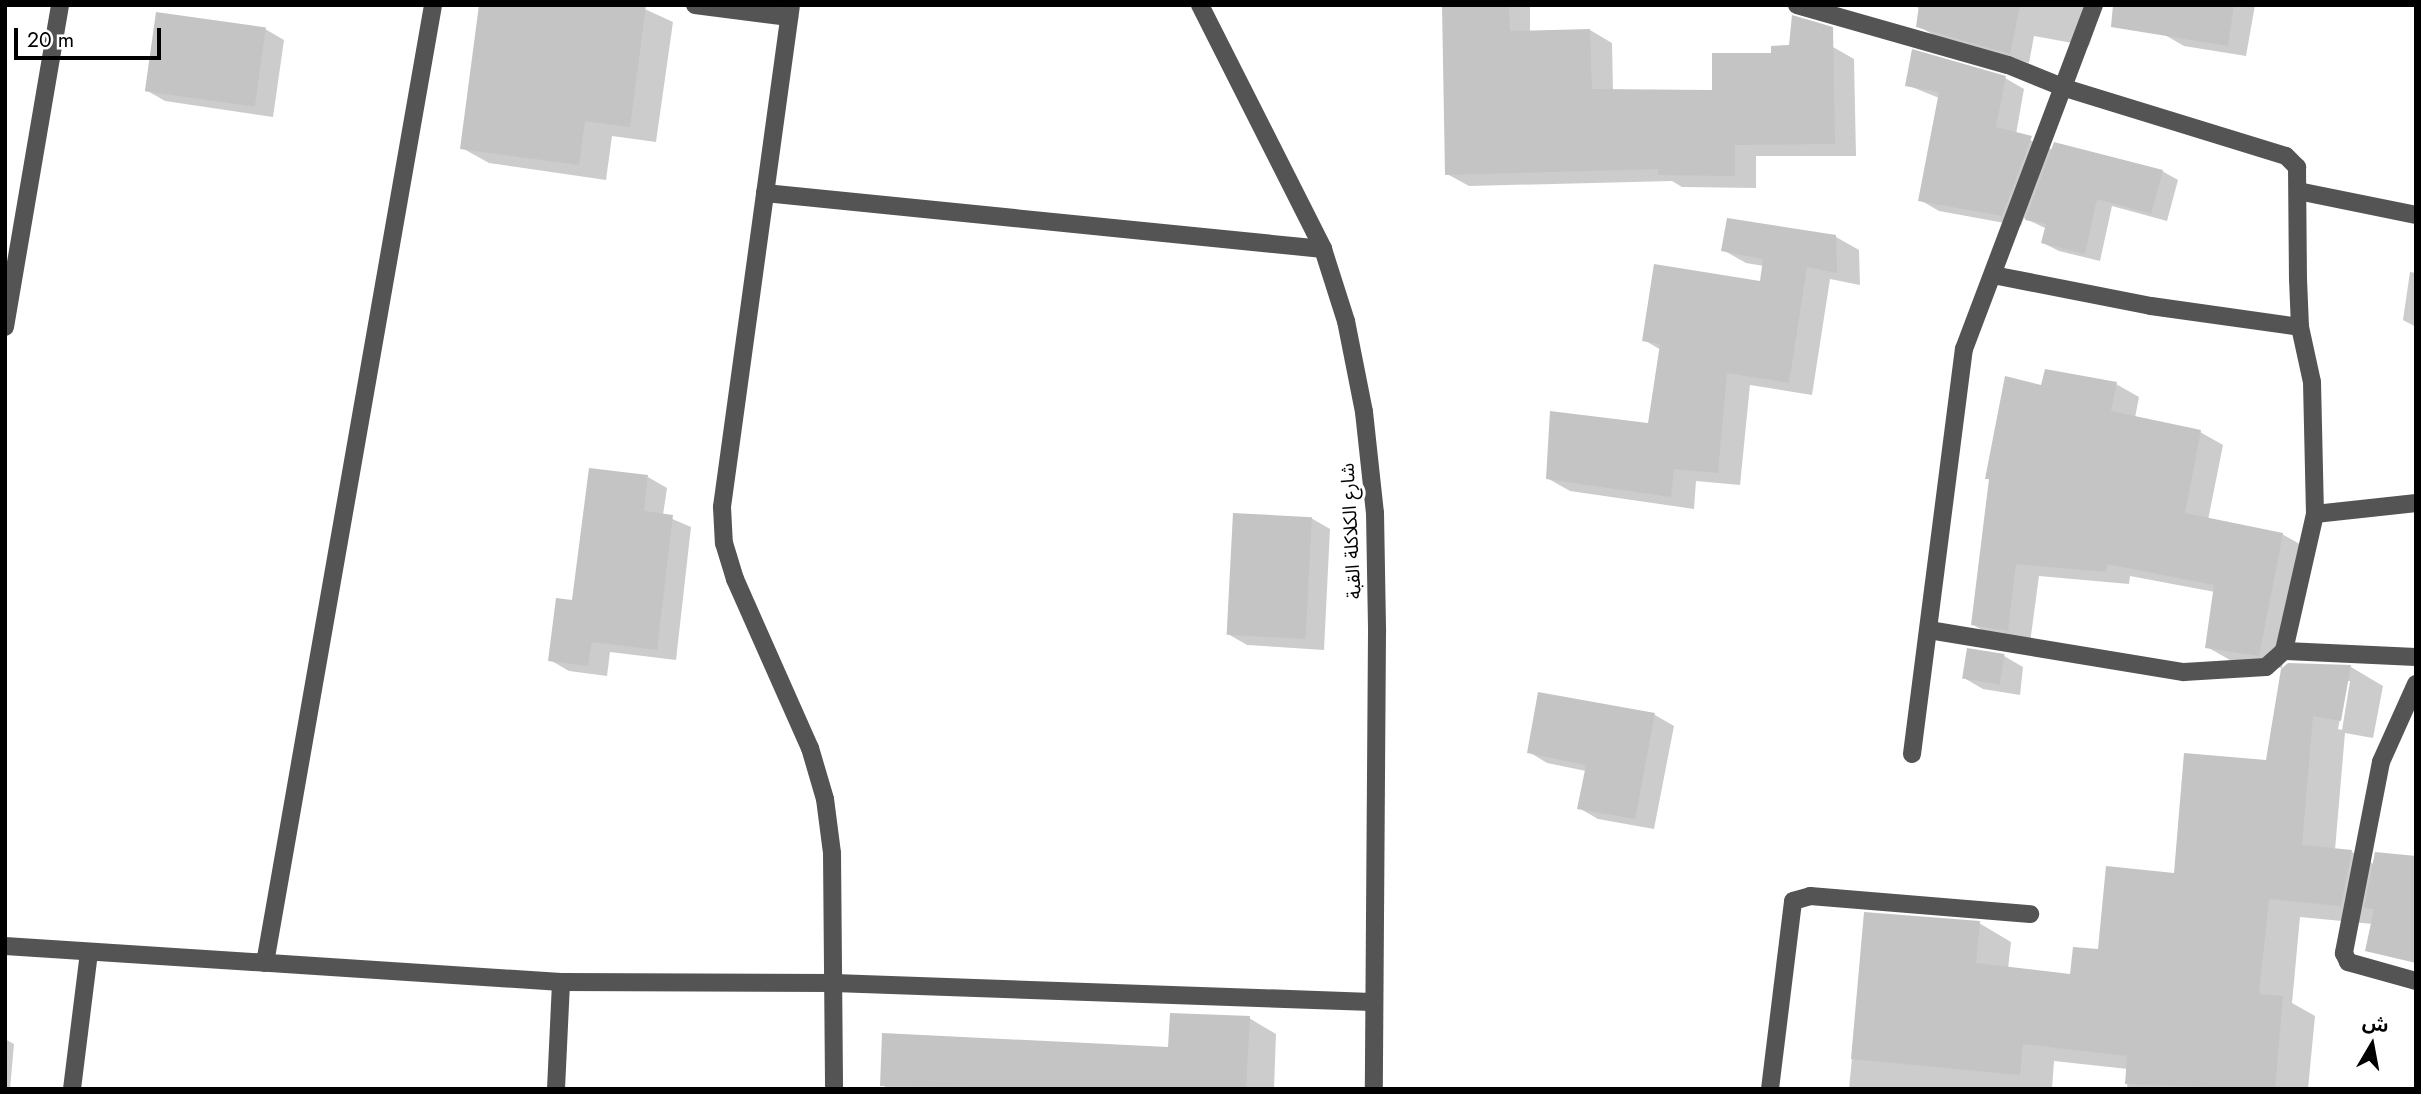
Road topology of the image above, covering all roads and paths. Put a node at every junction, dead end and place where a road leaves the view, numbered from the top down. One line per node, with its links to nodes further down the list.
1 (60, 5): 14 (street)
2 (433, 5): 26 (street)
3 (695, 5): 7 (street)
4 (1200, 5): 12 (street, شارع الكلاكلة القبة)
5 (1797, 5): 8 (street)
6 (2094, 5): 8 (street)
7 (790, 11): 10 (street)
8 (2065, 88): 9 (street); 13 (street)
9 (2298, 191): 11 (street); 15 (street)
10 (765, 193): 12 (street); 29 (street)
11 (2416, 215)
12 (1323, 249): 30 (street, شارع الكلاكلة القبة)
13 (1993, 275): 15 (street); 18 (street)
14 (5, 327)
15 (2300, 327): 17 (street)
16 (2416, 503): 17 (street)
17 (2315, 514): 19 (street)
18 (1929, 630): 19 (street); 22 (street)
19 (2284, 651): 20 (street)
20 (2416, 657)
21 (2416, 684): 27 (street)
22 (1912, 754)
23 (2030, 914): 35 (street)
24 (5, 946): 25 (street)
25 (89, 952): 26 (street); 31 (street)
26 (265, 963): 28 (street)
27 (2416, 981)
28 (561, 982): 29 (street); 32 (street)
29 (834, 984): 30 (street); 33 (street)
30 (1372, 1002): 34 (street, شارع الكلاكلة القبة)
31 (72, 1089)
32 (556, 1089)
33 (834, 1089)
34 (1374, 1089)
35 (1770, 1089)

